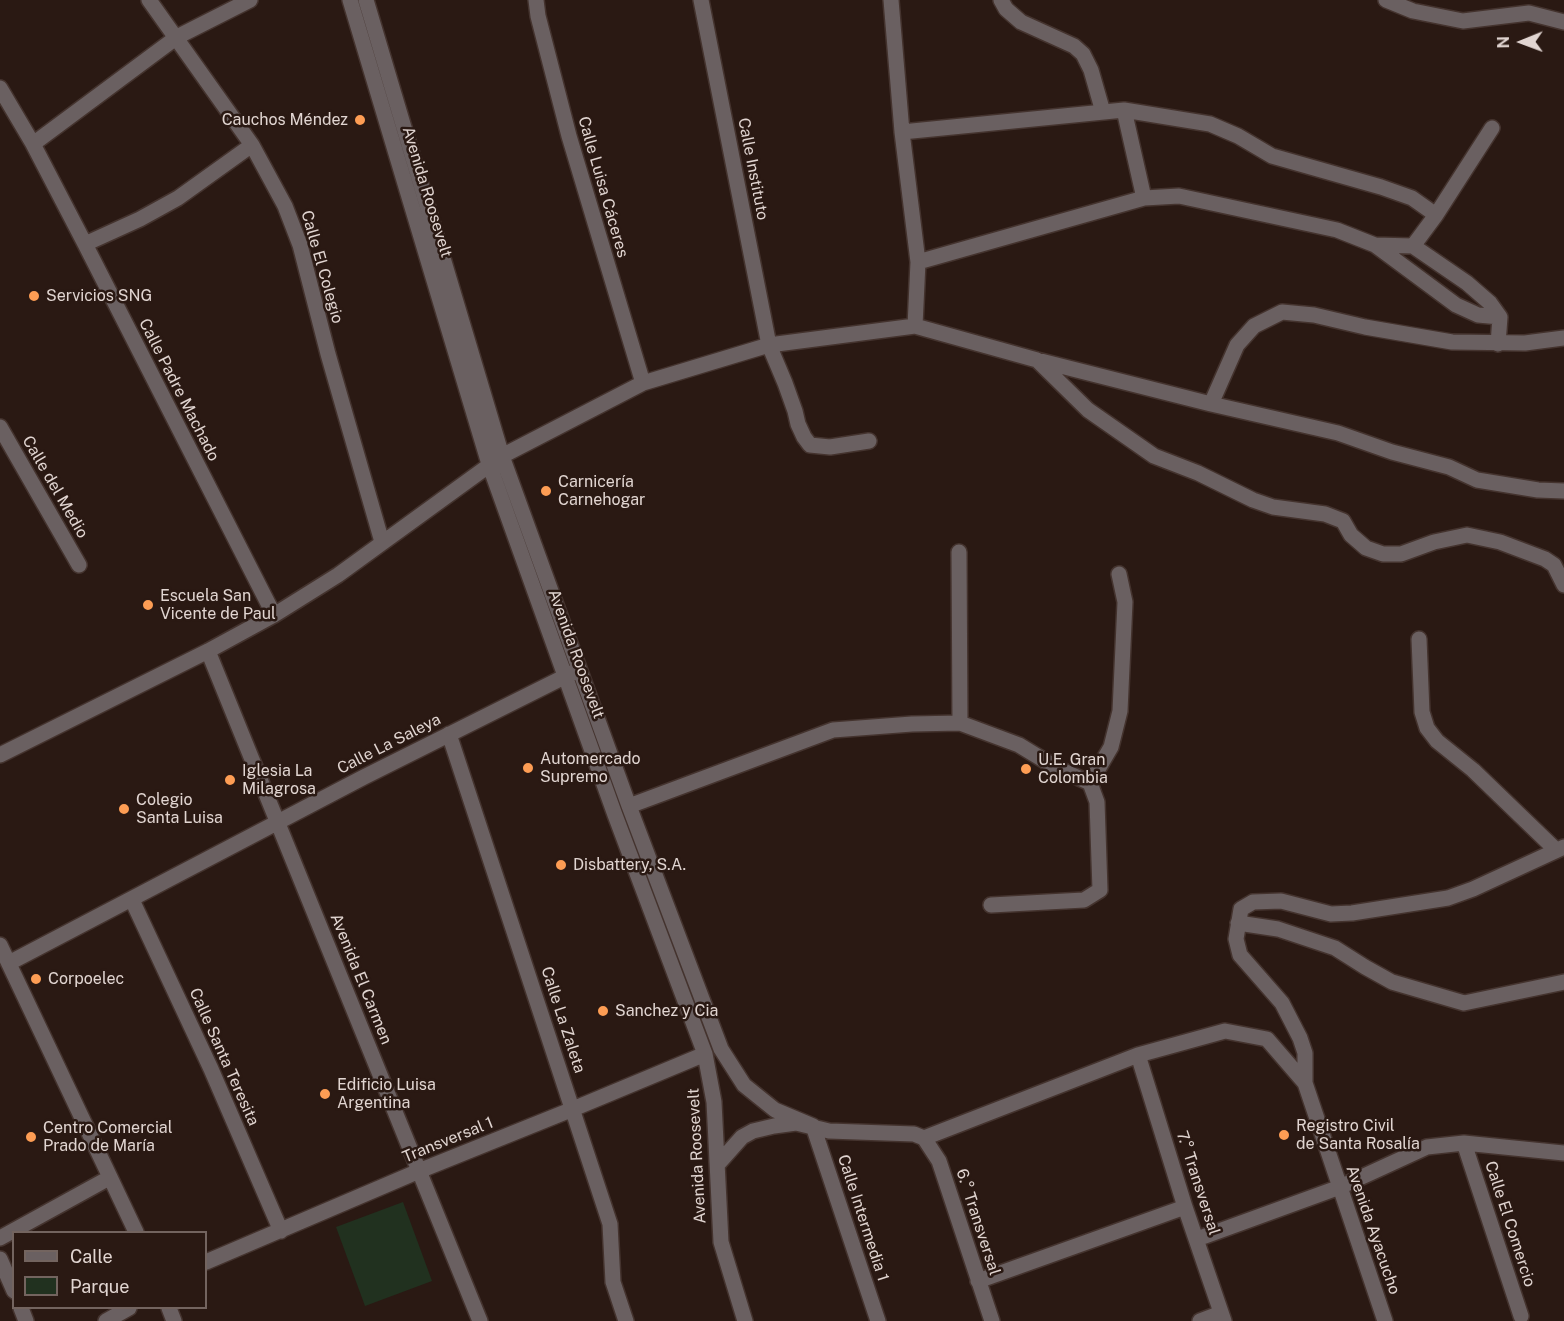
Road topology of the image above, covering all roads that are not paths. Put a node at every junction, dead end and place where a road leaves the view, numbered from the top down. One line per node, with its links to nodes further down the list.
1 (149, 0): 11 (street, Calle El Colegio)
2 (250, 0): 11 (street)
3 (350, 0): 17 (street, Avenida Roosevelt)
4 (366, 0): 17 (street, Avenida Roosevelt)
5 (536, 0): 32 (street, Calle Luisa Cáceres)
6 (701, 0): 30 (street, Calle Instituto)
7 (891, 0): 16 (street)
8 (1001, 0): 14 (street)
9 (1386, 0): 10 (street)
10 (1564, 22)
11 (177, 37): 18 (street); 19 (street, Calle El Colegio)
12 (0, 88): 18 (street, Calle Padre Machado)
13 (1124, 110): 14 (street); 20 (street); 21 (street)
14 (1103, 112): 16 (street)
15 (1492, 128): 21 (street)
16 (902, 132): 25 (street)
17 (399, 135): 36 (street, Avenida Roosevelt)
18 (33, 144): 22 (street, Calle Padre Machado)
19 (252, 145): 22 (street); 38 (street, Calle El Colegio)
20 (1144, 198): 23 (street); 25 (street)
21 (1436, 215): 24 (street)
22 (85, 244): 43 (street, Calle Padre Machado)
23 (1375, 245): 24 (street); 26 (street)
24 (1413, 246): 26 (street)
25 (918, 262): 27 (street)
26 (1500, 317): 29 (street)
27 (915, 326): 30 (street); 31 (street)
28 (1564, 338): 29 (street)
29 (1498, 344): 33 (street)
30 (769, 345): 32 (street); 35 (street, Calle Instituto)
31 (1037, 360): 33 (street); 42 (street)
32 (643, 383): 36 (street)
33 (1211, 404): 37 (street)
34 (0, 427): 40 (street, Calle del Medio)
35 (869, 441)
36 (495, 460): 38 (street); 46 (street, Avenida Roosevelt); 47 (street, Avenida Roosevelt)
37 (1564, 491)
38 (382, 542): 43 (street)
39 (959, 552): 48 (street)
40 (79, 565)
41 (1119, 574): 51 (street)
42 (1564, 585)
43 (274, 615): 45 (street)
44 (1419, 639): 54 (street)
45 (208, 651): 50 (street); 53 (street, Avenida El Carmen)
46 (579, 669): 47 (street, Calle La Saleya); 52 (street, Avenida Roosevelt)
47 (565, 677): 49 (street, Calle La Saleya); 61 (street, Avenida Roosevelt)
48 (960, 723): 51 (street); 52 (street)
49 (448, 734): 53 (street, Calle La Saleya); 64 (street, Calle La Zaleta)
50 (0, 754)
51 (1090, 783): 56 (street)
52 (629, 806): 65 (street, Avenida Roosevelt)
53 (278, 822): 55 (street, Calle La Saleya); 70 (street, Avenida El Carmen)
54 (1560, 849): 57 (street)
55 (132, 900): 59 (street, Calle La Saleya); 76 (street, Calle Santa Teresita)
56 (992, 905)
57 (1238, 923): 60 (street); 63 (street)
58 (0, 945): 59 (street)
59 (9, 963): 71 (street)
60 (1564, 982)
61 (705, 1054): 64 (street, Transversal 1); 69 (street, Avenida Roosevelt)
62 (1138, 1056): 63 (street); 66 (street); 73 (street, 7.° Transversal)
63 (1305, 1083): 72 (street, Avenida Ayacucho)
64 (573, 1109): 70 (street, Transversal 1); 87 (street, Calle La Zaleta)
65 (813, 1126): 66 (street); 69 (street); 89 (street, Calle Intermedia 1)
66 (924, 1138): 80 (street, 6.° Transversal)
67 (1464, 1143): 68 (street); 72 (street); 83 (street, Calle El Comercio)
68 (1564, 1153)
69 (718, 1164): 88 (street, Avenida Roosevelt)
70 (419, 1171): 76 (street, Transversal 1); 86 (street, Avenida El Carmen)
71 (109, 1178): 74 (street); 75 (street)
72 (1340, 1187): 77 (street); 92 (street, Avenida Ayacucho)
73 (1185, 1207): 77 (street, 7.° Transversal); 80 (street)
74 (13, 1231)
75 (135, 1231)
76 (281, 1231): 79 (street, Transversal 1)
77 (1197, 1239): 84 (street, 7.° Transversal)
78 (0, 1259): 81 (street)
79 (207, 1262)
80 (978, 1281): 90 (street, 6.° Transversal)
81 (12, 1286)
82 (127, 1309): 85 (street)
83 (1521, 1316)
84 (1223, 1317): 91 (street)
85 (106, 1321)
86 (480, 1321)
87 (626, 1321)
88 (745, 1321)
89 (878, 1321)
90 (992, 1321)
91 (1200, 1321)
92 (1385, 1321)

